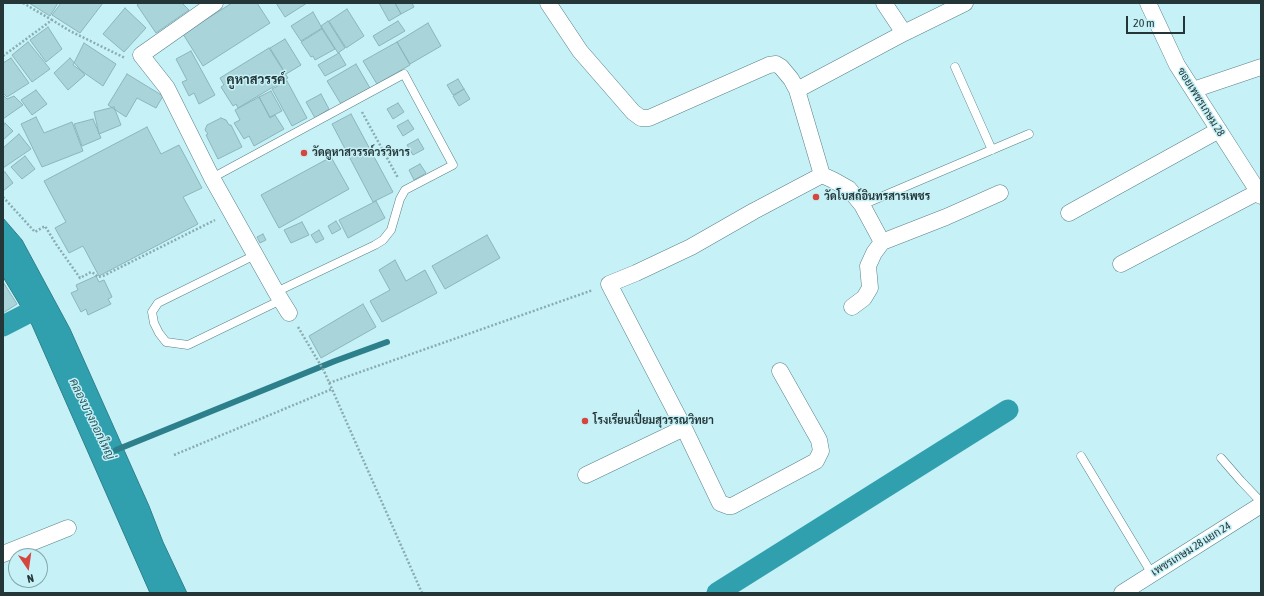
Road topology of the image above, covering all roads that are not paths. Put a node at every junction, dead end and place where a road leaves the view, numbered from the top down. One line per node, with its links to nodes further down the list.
1 (215, 3): 15 (street)
2 (548, 3): 9 (street)
3 (884, 3): 6 (street)
4 (965, 3): 6 (street)
5 (1148, 3): 10 (street, ซอยเพชรเกษม 28)
6 (904, 33): 9 (street)
7 (955, 67): 13 (lane)
8 (1261, 67): 10 (street)
9 (797, 90): 14 (street)
10 (1193, 90): 11 (street, ซอยเพชรเกษม 28)
11 (1218, 130): 17 (street, ซอยเพชรเกษม 28); 19 (street)
12 (1029, 134): 13 (lane)
13 (992, 150): 18 (lane)
14 (822, 175): 18 (street); 26 (street)
15 (212, 178): 21 (street); 23 (lane)
16 (1000, 193): 20 (street)
17 (1260, 194): 22 (street)
18 (862, 205): 20 (street)
19 (1069, 213)
20 (882, 242): 24 (street)
21 (255, 255): 23 (street); 23 (lane)
22 (1120, 264)
23 (282, 302)
24 (852, 307)
25 (780, 371): 26 (street)
26 (684, 428): 29 (street)
27 (1081, 456): 34 (lane)
28 (1221, 458): 30 (lane)
29 (586, 474)
30 (1261, 502)
31 (1261, 505): 34 (street, เพชรเกษม 28 แยก 24)
32 (68, 528): 33 (street)
33 (3, 554)
34 (1152, 574): 35 (street, เพชรเกษม 28 แยก 24)
35 (1122, 593)

